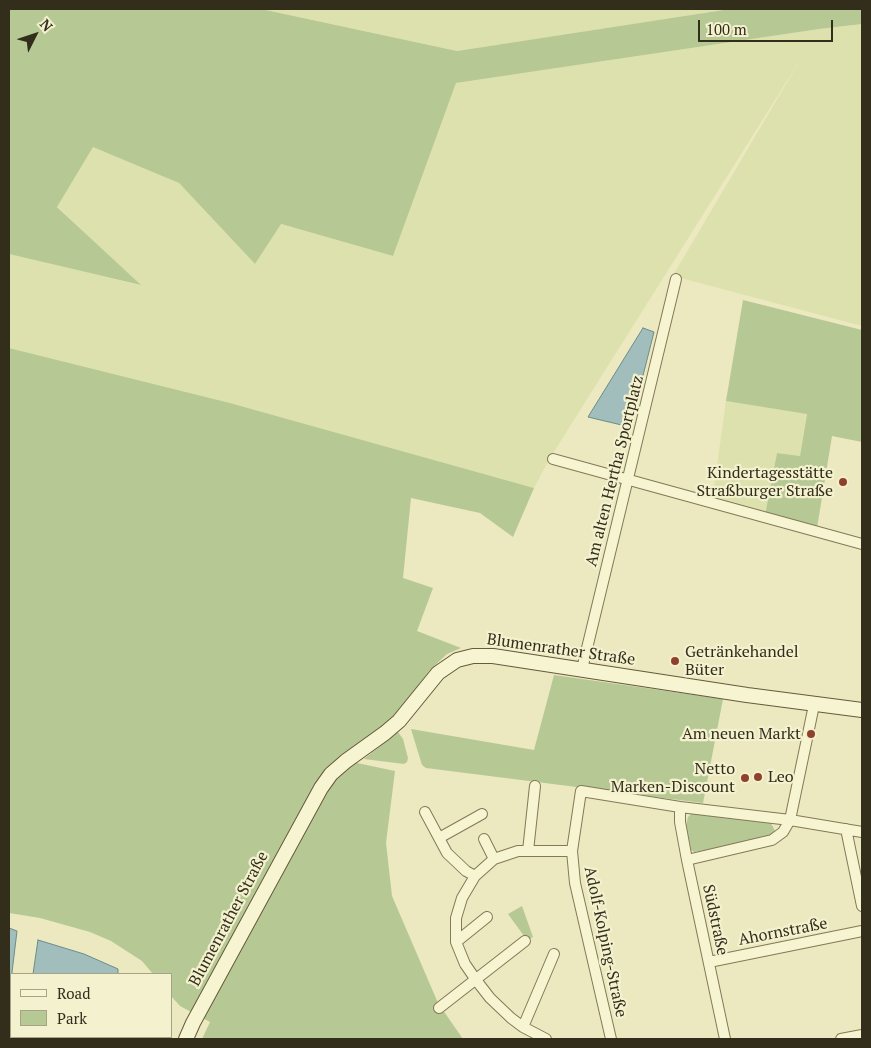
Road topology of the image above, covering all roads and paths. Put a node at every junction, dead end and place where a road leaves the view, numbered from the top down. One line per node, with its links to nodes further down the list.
1 (676, 279): 3 (street, Am alten Hertha Sportplatz)
2 (553, 459): 3 (street)
3 (628, 479): 4 (street); 5 (street, Am alten Hertha Sportplatz)
4 (862, 544)
5 (582, 670): 6 (street, Blumenrather Straße); 33 (street, Blumenrather Straße)
6 (814, 704): 7 (street, Blumenrather Straße); 12 (street)
7 (862, 710)
8 (535, 786): 17 (street)
9 (680, 807): 12 (street); 18 (street, Adolf-Kolping-Straße); 20 (street, Südstraße)
10 (425, 812): 15 (street)
11 (482, 814): 15 (street)
12 (790, 820): 13 (street); 20 (street)
13 (846, 829): 14 (street); 22 (street)
14 (862, 832)
15 (439, 838): 21 (street)
16 (484, 839): 19 (street)
17 (528, 851): 18 (street); 19 (street)
18 (572, 851): 35 (street, Adolf-Kolping-Straße)
19 (494, 859): 21 (street)
20 (687, 860): 28 (street, Südstraße)
21 (475, 876): 26 (street)
22 (862, 906)
23 (487, 917): 26 (street)
24 (862, 931): 28 (street, Ahornstraße)
25 (525, 941): 29 (street)
26 (456, 942): 29 (street)
27 (554, 954): 31 (street)
28 (709, 962): 36 (street, Südstraße)
29 (476, 980): 30 (street); 31 (street)
30 (439, 1008)
31 (523, 1027): 34 (street)
32 (862, 1035): 37 (street)
33 (186, 1039)
34 (546, 1039)
35 (610, 1039)
36 (725, 1039)
37 (841, 1039)

